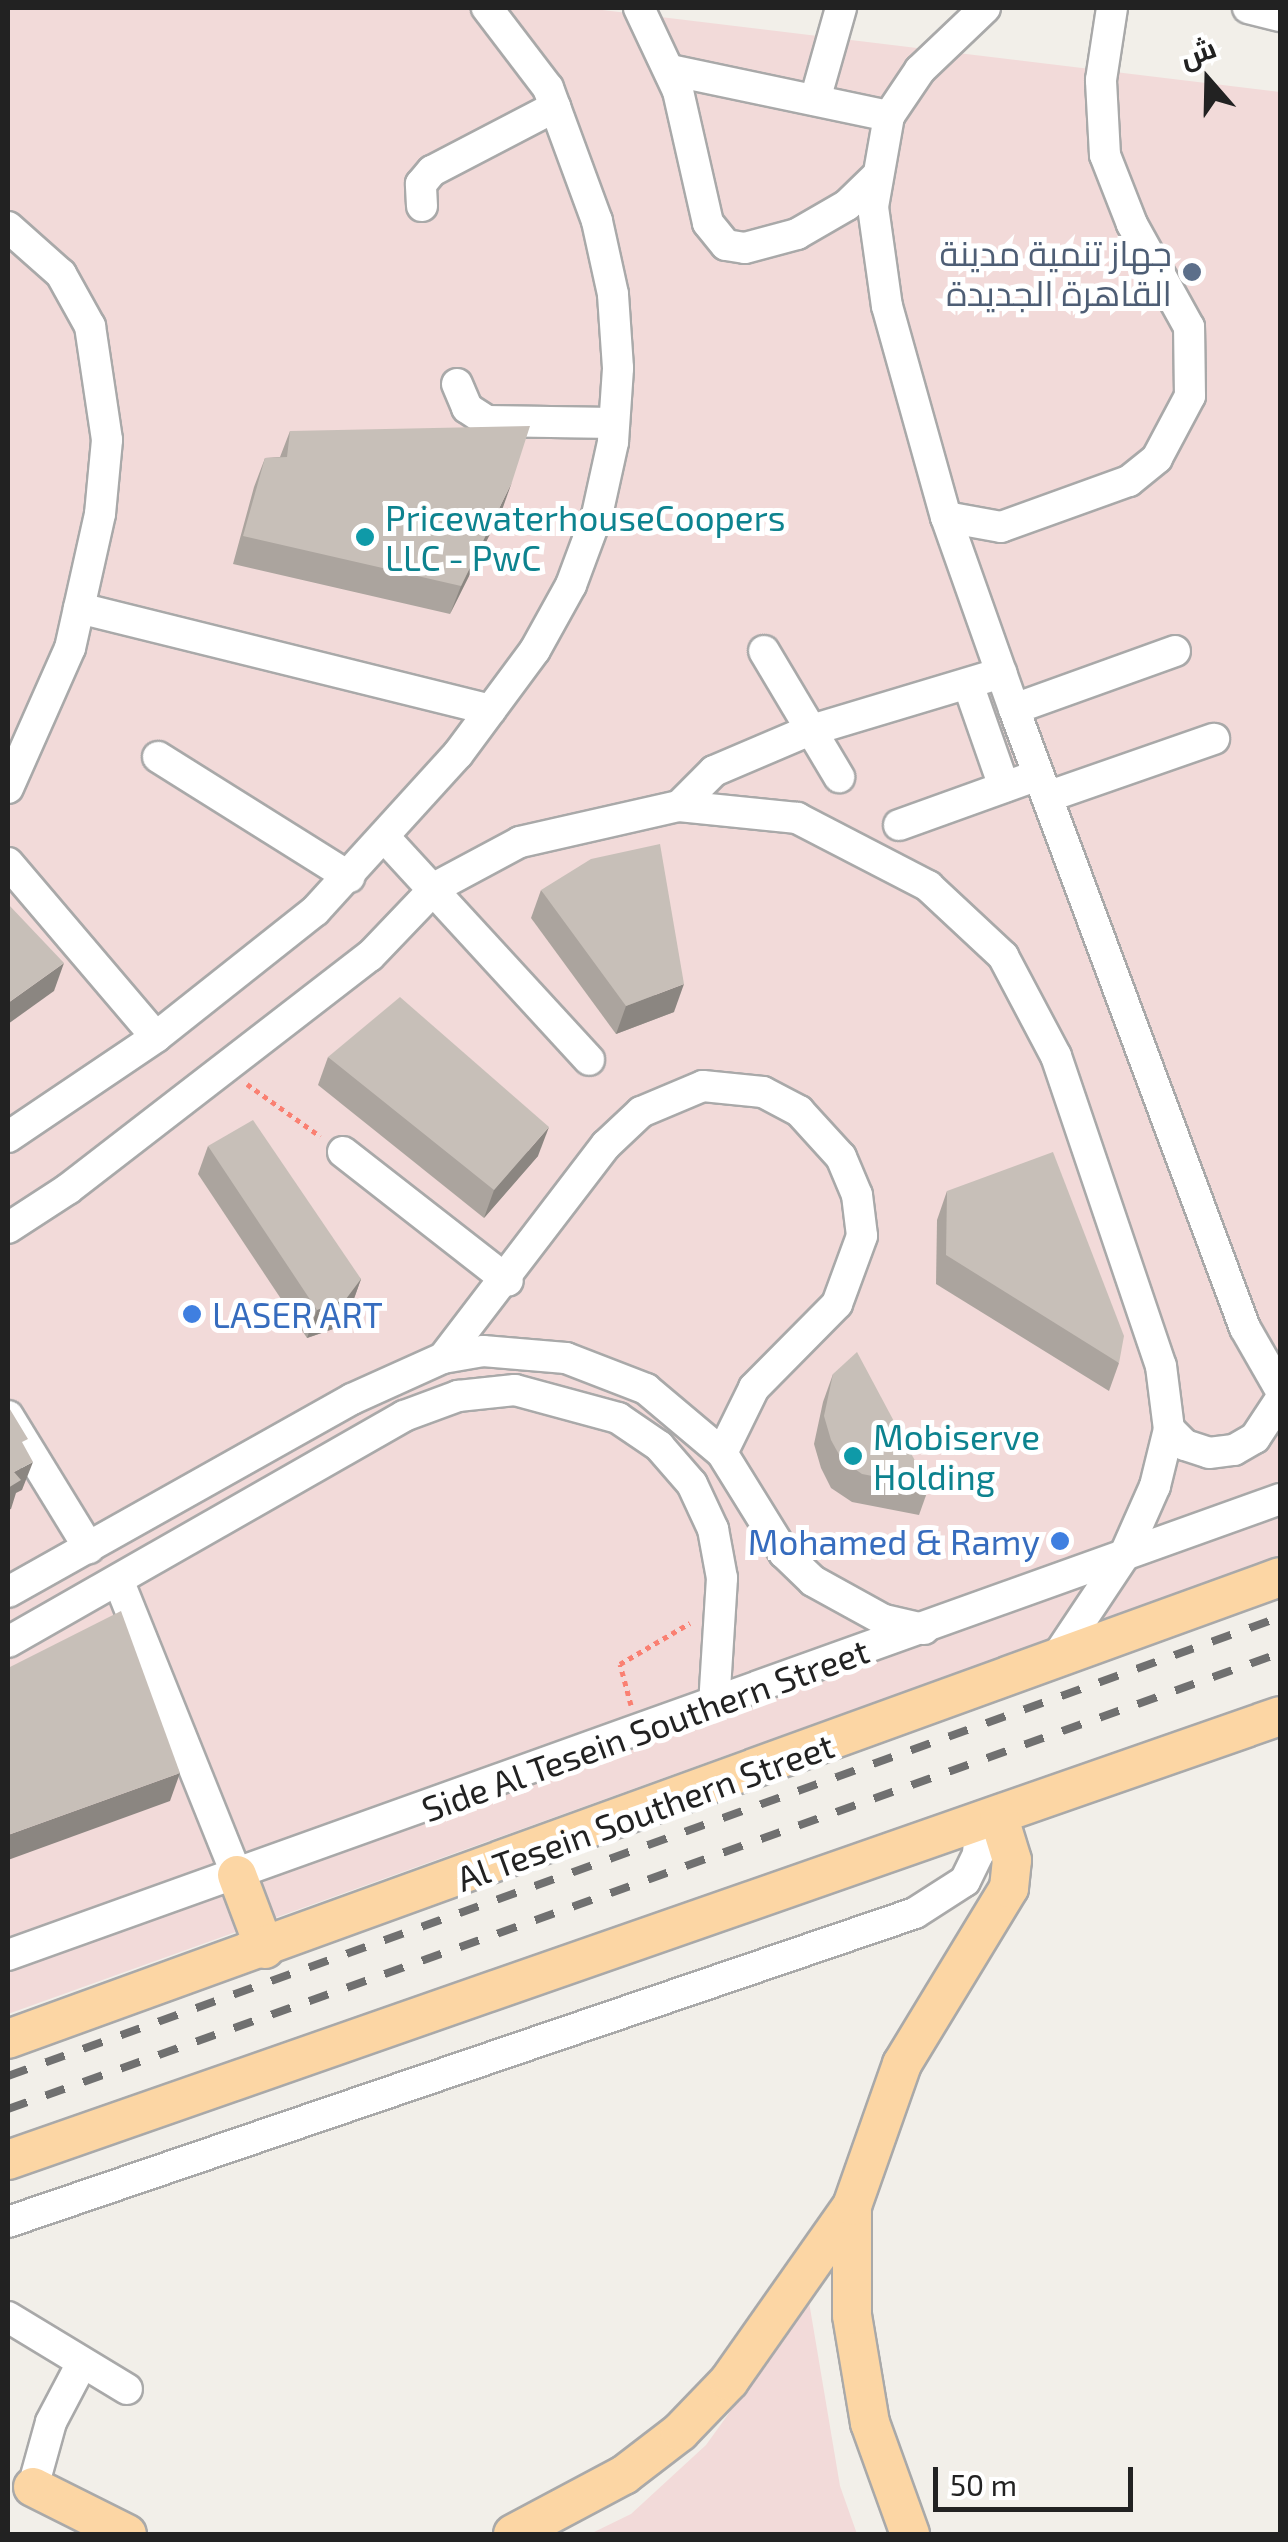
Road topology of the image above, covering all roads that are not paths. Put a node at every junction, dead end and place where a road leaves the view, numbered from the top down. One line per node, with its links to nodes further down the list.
1 (487, 8): 10 (street)
2 (638, 8): 8 (street)
3 (841, 8): 9 (street)
4 (985, 8): 11 (street)
5 (1112, 8): 18 (street)
6 (1248, 8): 7 (street)
7 (1280, 16)
8 (670, 70): 9 (street); 12 (street)
9 (814, 100): 11 (street)
10 (555, 108): 13 (street); 16 (street)
11 (890, 116): 12 (street)
12 (875, 178): 17 (street)
13 (422, 206)
14 (8, 227): 20 (street)
15 (457, 384): 16 (street)
16 (614, 423): 26 (street)
17 (946, 518): 18 (street); 19 (street)
18 (1001, 528): 19 (street)
19 (964, 568): 23 (street)
20 (79, 608): 26 (street); 33 (street)
21 (764, 651): 27 (street)
22 (1175, 651): 25 (street)
23 (1001, 673): 24 (street); 25 (street)
24 (968, 684): 27 (street); 32 (street)
25 (1014, 709): 31 (street)
26 (491, 710): 36 (street)
27 (808, 731): 30 (street); 34 (street)
28 (1214, 739): 31 (street)
29 (158, 756): 38 (street)
30 (838, 777)
31 (1042, 786): 32 (street); 47 (street)
32 (1004, 787): 35 (street)
33 (8, 788)
34 (679, 806): 39 (street); 50 (street)
35 (900, 825)
36 (386, 840): 38 (street); 39 (street)
37 (8, 863): 40 (street)
38 (350, 876): 40 (street)
39 (436, 888): 41 (street); 44 (street)
40 (156, 1037): 42 (street)
41 (590, 1060)
42 (8, 1137)
43 (342, 1152): 45 (street)
44 (8, 1228)
45 (508, 1282): 46 (street); 51 (street)
46 (443, 1358): 51 (street); 52 (street)
47 (1280, 1388)
48 (1280, 1400): 50 (street)
49 (8, 1416): 55 (street)
50 (1168, 1429): 56 (street)
51 (722, 1453): 60 (street)
52 (222, 1471): 54 (street); 55 (street)
53 (1280, 1499): 56 (street, Side Al Tesein Southern Street)
54 (246, 1510): 58 (street); 63 (street)
55 (89, 1548): 59 (street)
56 (1124, 1556): 60 (street, Side Al Tesein Southern Street); 62 (street)
57 (1280, 1577): 62 (main road, Al Tesein Southern Street)
58 (119, 1582): 61 (street); 66 (street)
59 (8, 1592)
60 (924, 1628): 63 (street, Side Al Tesein Southern Street)
61 (8, 1642)
62 (1054, 1661): 67 (main road, Al Tesein Southern Street)
63 (714, 1704): 66 (street, Side Al Tesein Southern Street)
64 (1280, 1716): 65 (main road)
65 (989, 1821): 70 (main road); 71 (main road); 72 (street)
66 (237, 1875): 67 (main road); 68 (street, Side Al Tesein Southern Street)
67 (265, 1949): 69 (main road, Al Tesein Southern Street)
68 (8, 1955)
69 (8, 2039)
70 (8, 2160)
71 (852, 2206): 73 (main road); 74 (main road)
72 (8, 2222)
73 (802, 2284): 74 (main road); 81 (main road)
74 (852, 2315): 82 (main road)
75 (8, 2317): 76 (street)
76 (82, 2363): 77 (street); 78 (street)
77 (127, 2389)
78 (20, 2480): 79 (main road); 80 (main road)
79 (72, 2534)
80 (121, 2534)
81 (516, 2534)
82 (910, 2534)

